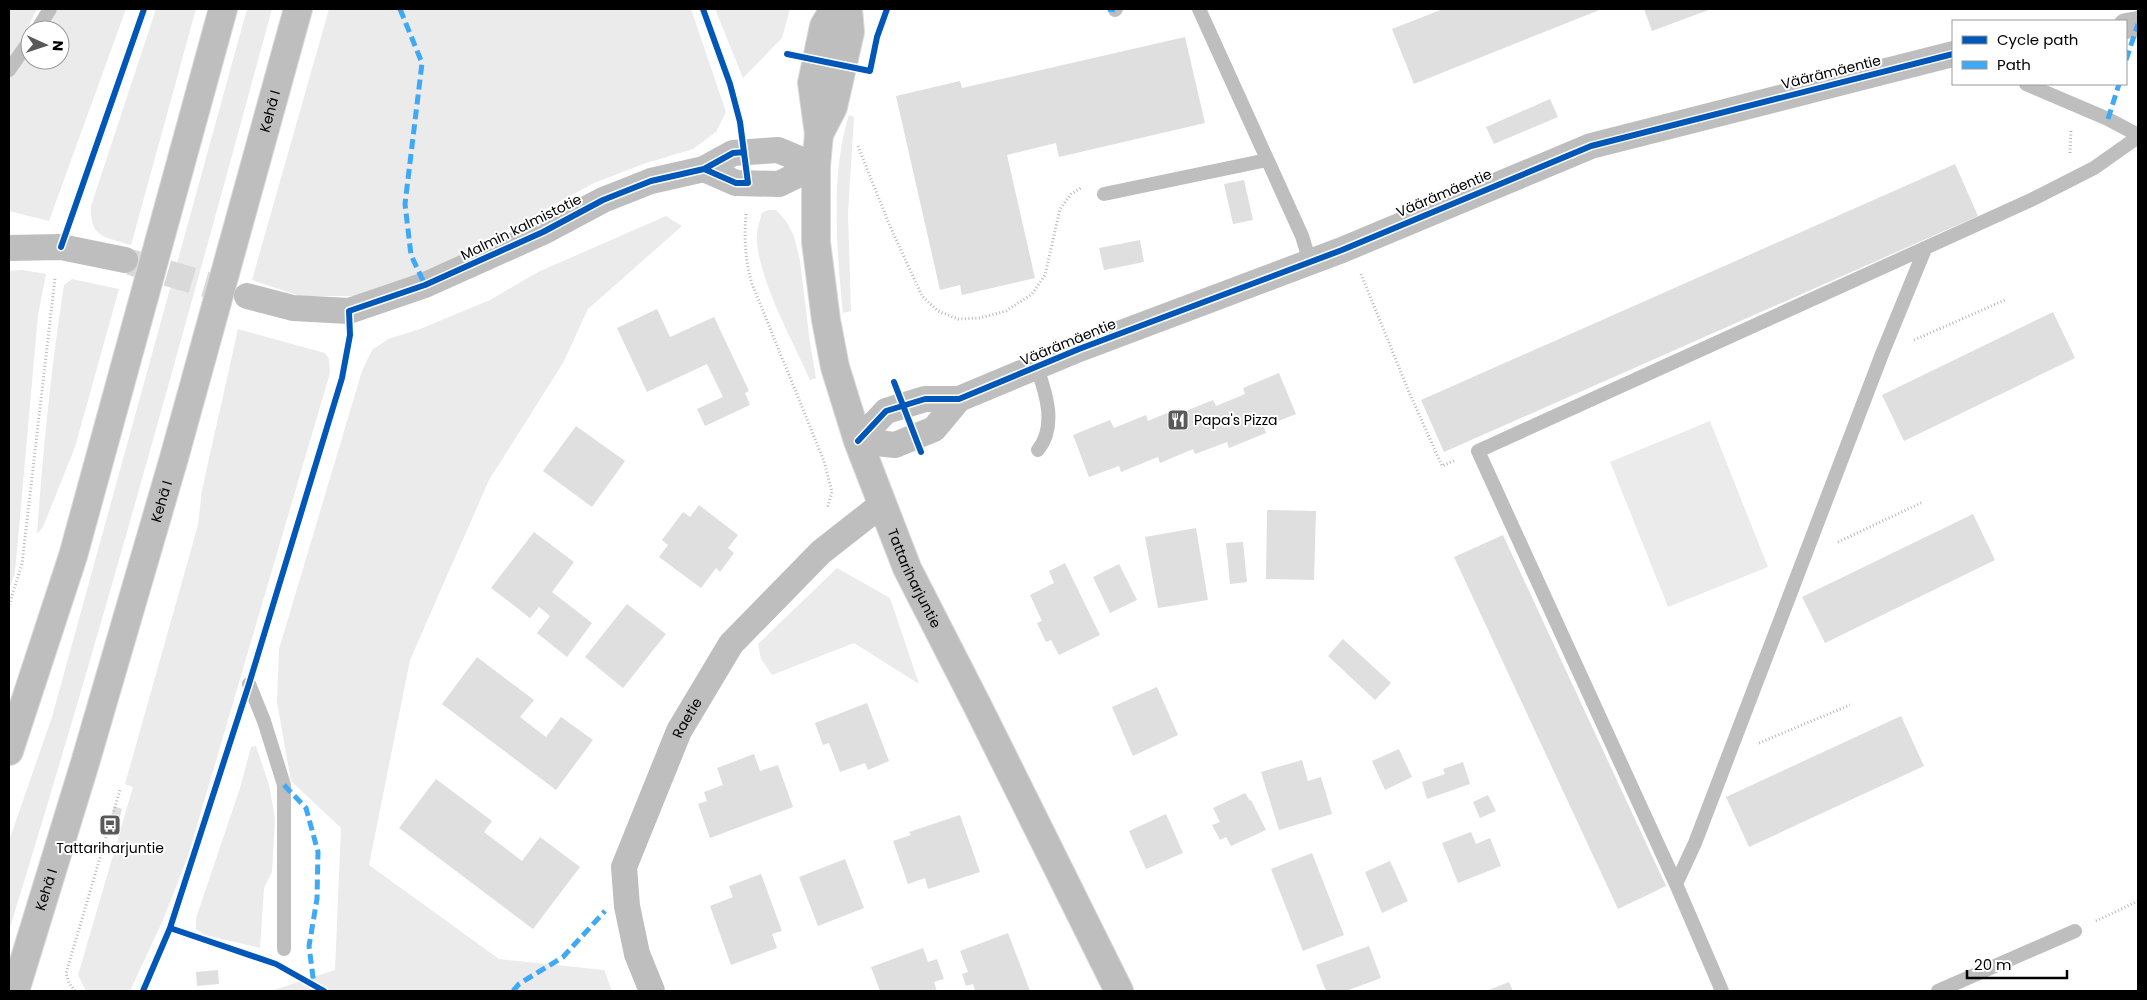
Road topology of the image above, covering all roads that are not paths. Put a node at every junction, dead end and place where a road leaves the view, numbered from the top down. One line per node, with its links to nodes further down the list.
1 (50, 9): 7 (lane)
2 (224, 9): 28 (main road)
3 (298, 9): 32 (main road, Kehä I)
4 (834, 9): 12 (main road, Tattariharjuntie)
5 (848, 9): 12 (main road, Tattariharjuntie)
6 (1199, 9): 14 (lane)
7 (43, 20)
8 (20, 54): 10 (lane)
9 (1952, 54): 20 (street, Väärämäentie)
10 (9, 70)
11 (2028, 85): 13 (lane)
12 (819, 134): 15 (main road, Tattariharjuntie)
13 (2138, 136): 18 (lane)
14 (1267, 160): 16 (lane); 20 (lane)
15 (816, 166): 21 (street, Malmin kalmistotie); 24 (main road, Tattariharjuntie)
16 (1104, 194)
17 (9, 248): 19 (street)
18 (1925, 249): 29 (lane); 29 (lane)
19 (125, 260)
20 (1310, 262): 22 (street, Väärämäentie)
21 (247, 296)
22 (1037, 368): 23 (street, Väärämäentie); 25 (lane)
23 (959, 399): 24 (street, Väärämäentie); 24 (street, Väärämäentie)
24 (858, 441): 26 (main road, Tattariharjuntie)
25 (1038, 450)
26 (881, 505): 33 (street, Raetie); 34 (main road, Tattariharjuntie)
27 (248, 684): 31 (lane)
28 (9, 751)
29 (1676, 884): 35 (lane)
30 (2075, 931): 36 (lane)
31 (284, 949)
32 (15, 991)
33 (652, 991)
34 (1118, 991)
35 (1722, 991)
36 (1938, 991)

